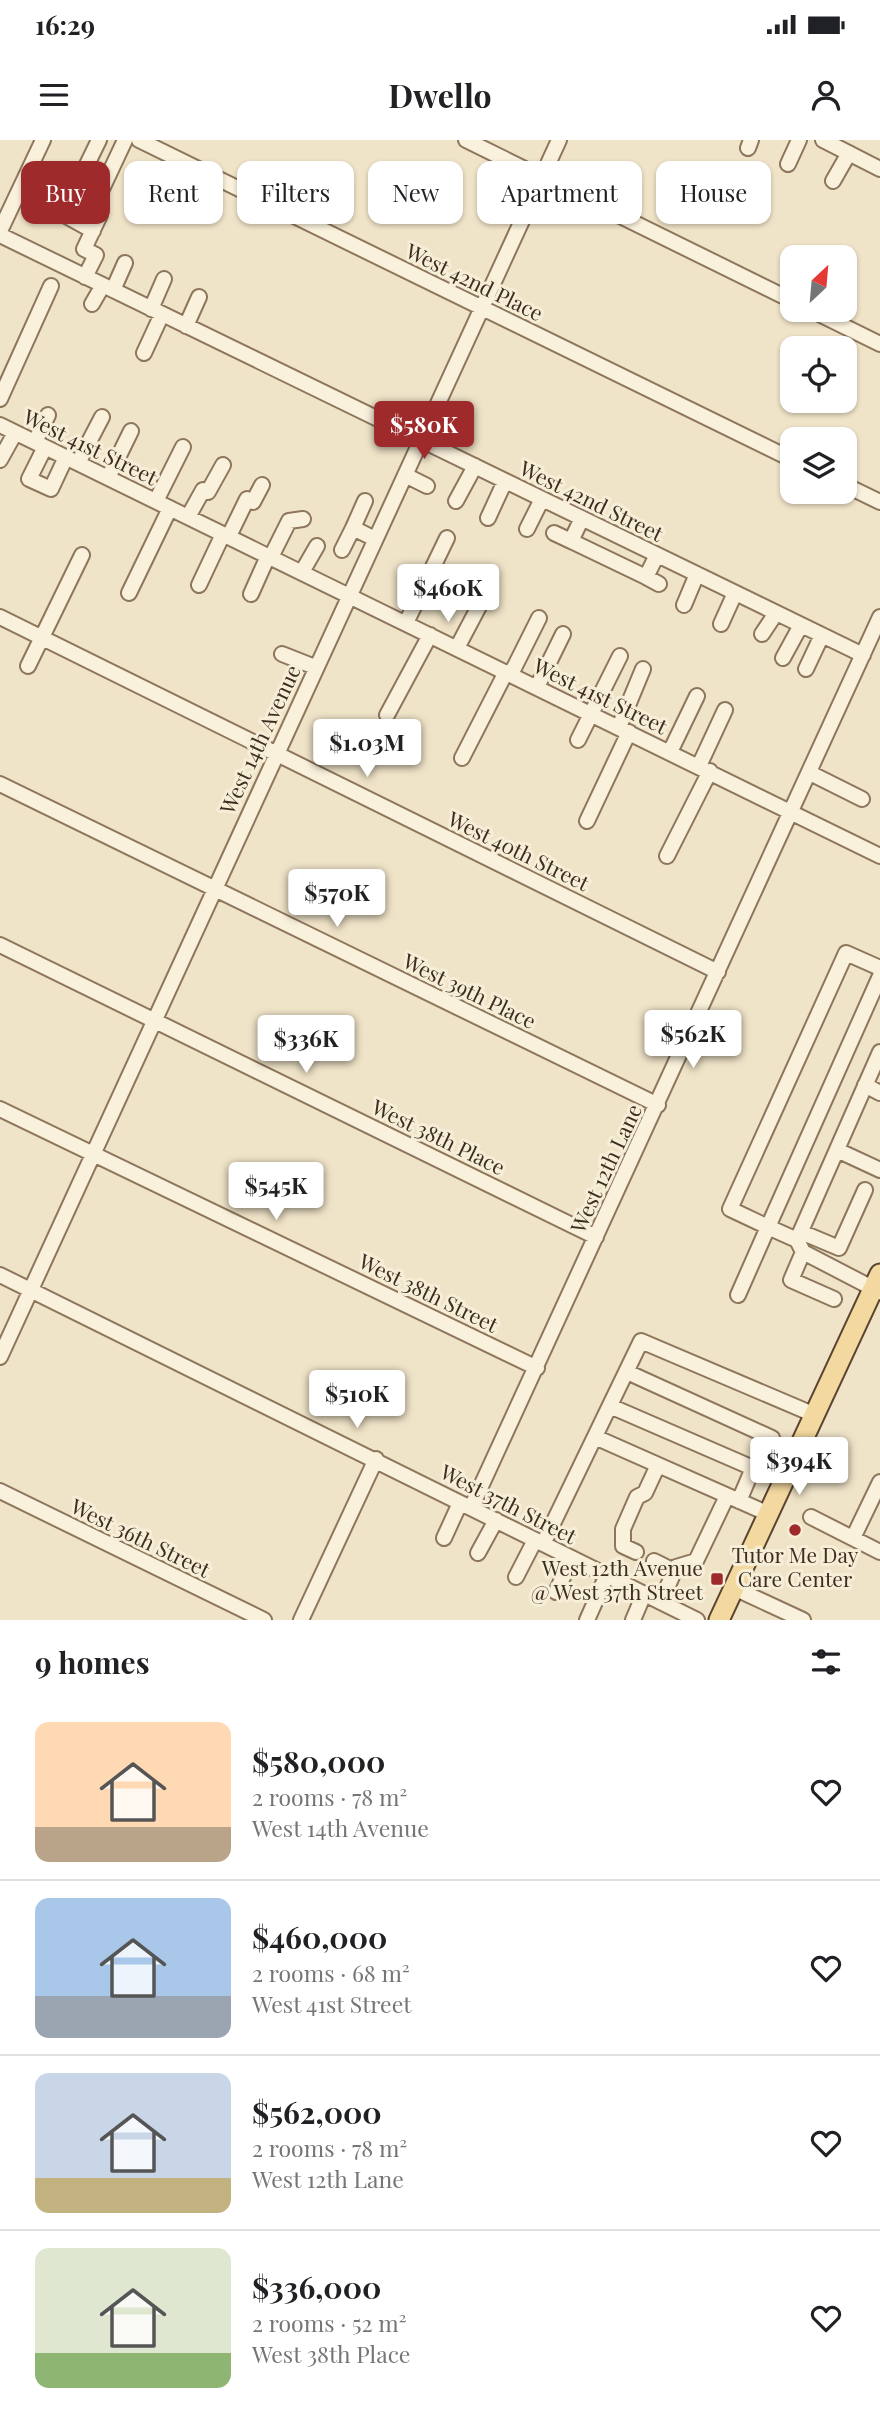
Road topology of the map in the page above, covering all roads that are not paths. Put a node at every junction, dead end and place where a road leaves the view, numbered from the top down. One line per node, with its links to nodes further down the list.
1 (43, 140): 22 (street)
2 (99, 140): 10 (street)
3 (125, 140): 15 (street)
4 (139, 140): 31 (street, West 42nd Place)
5 (466, 140): 11 (street)
6 (559, 140): 12 (street, West 14th Avenue)
7 (799, 140): 13 (street)
8 (822, 140): 9 (street)
9 (849, 153): 14 (street); 16 (street)
10 (89, 161)
11 (509, 161)
12 (549, 161)
13 (788, 164)
14 (880, 169)
15 (110, 172)
16 (833, 181)
17 (80, 224): 21 (street)
18 (96, 224): 21 (street)
19 (520, 224): 31 (street, West 14th Avenue)
20 (638, 224): 28 (street)
21 (93, 231): 24 (street)
22 (0, 233): 24 (street, West 42nd Street)
23 (125, 263): 27 (street)
24 (86, 277): 27 (street, West 42nd Street)
25 (164, 279): 32 (street)
26 (51, 286): 37 (street)
27 (108, 287): 30 (street); 32 (street, West 42nd Street)
28 (780, 294)
29 (200, 297): 34 (street)
30 (92, 304)
31 (481, 307): 43 (street, West 14th Avenue); 46 (street, West 42nd Place)
32 (157, 311): 34 (street, West 42nd Street); 36 (street)
33 (835, 322): 35 (street)
34 (186, 326): 43 (street, West 42nd Street)
35 (880, 344)
36 (144, 353)
37 (0, 399)
38 (48, 415): 44 (street)
39 (102, 417): 48 (street)
40 (0, 425): 42 (street, West 41st Street)
41 (131, 431): 52 (street)
42 (15, 433): 44 (street, West 41st Street); 47 (street)
43 (421, 440): 50 (street, West 42nd Street); 51 (street, West 14th Avenue)
44 (40, 445): 48 (street, West 41st Street); 48 (street)
45 (183, 447): 61 (street)
46 (780, 454)
47 (0, 460)
48 (72, 460): 52 (street, West 41st Street)
49 (223, 465): 62 (street)
50 (475, 466): 53 (street, West 42nd Street); 59 (street)
51 (405, 475): 55 (street); 71 (street, West 14th Avenue)
52 (108, 478): 61 (street, West 41st Street)
53 (505, 481): 57 (street, West 42nd Street); 63 (street)
54 (262, 485): 69 (street)
55 (427, 486)
56 (857, 491): 60 (street)
57 (542, 499): 64 (street, West 42nd Street); 67 (street)
58 (365, 501): 66 (street)
59 (456, 501)
60 (880, 502)
61 (163, 505): 62 (street, West 41st Street); 81 (street)
62 (188, 517): 69 (street, West 41st Street)
63 (488, 518)
64 (582, 518): 72 (street); 76 (street, West 42nd Street)
65 (303, 519): 77 (street)
66 (353, 528): 71 (street); 74 (street)
67 (527, 530)
68 (554, 533): 72 (street)
69 (226, 535): 77 (street, West 41st Street); 80 (street)
70 (447, 538): 91 (street)
71 (375, 539): 85 (street, West 14th Avenue)
72 (571, 541): 76 (street)
73 (317, 546): 78 (street)
74 (342, 550)
75 (82, 555): 98 (street)
76 (657, 555): 79 (street, West 42nd Street)
77 (270, 557): 78 (street, West 41st Street); 84 (street)
78 (302, 572): 85 (street, West 41st Street)
79 (697, 574): 83 (street, West 42nd Street); 86 (street)
80 (199, 585)
81 (129, 593)
82 (486, 593): 99 (street)
83 (735, 593): 87 (street, West 42nd Street); 92 (street)
84 (251, 594)
85 (349, 595): 91 (street, West 41st Street); 105 (street, West 14th Avenue)
86 (684, 605)
87 (776, 612): 93 (street, West 42nd Street); 95 (street)
88 (880, 617): 101 (street, West 12th Lane)
89 (0, 618): 98 (street, West 40th Street)
90 (539, 618): 108 (street)
91 (406, 623): 96 (street, West 41st Street)
92 (721, 624)
93 (801, 625): 97 (street, West 42nd Street); 103 (street)
94 (563, 634): 109 (street)
95 (762, 634)
96 (430, 635): 99 (street, West 41st Street); 113 (street)
97 (822, 635): 101 (street, West 42nd Street); 107 (street)
98 (42, 638): 104 (street); 117 (street, West 40th Street)
99 (457, 648): 108 (street, West 41st Street)
100 (282, 654): 105 (street)
101 (863, 655): 120 (street, West 12th Lane)
102 (620, 656): 112 (street)
103 (783, 658)
104 (28, 666)
105 (315, 667): 117 (street, West 14th Avenue)
106 (643, 669): 114 (street)
107 (806, 669)
108 (508, 673): 109 (street, West 41st Street); 118 (street)
109 (537, 687): 112 (street, West 41st Street)
110 (697, 696): 116 (street)
111 (725, 710): 119 (street)
112 (590, 713): 114 (street, West 41st Street); 115 (street)
113 (387, 715)
114 (624, 729): 116 (street, West 41st Street); 124 (street)
115 (578, 740)
116 (670, 752): 119 (street, West 41st Street)
117 (275, 753): 127 (street, West 14th Avenue); 130 (street, West 40th Street)
118 (462, 758)
119 (704, 769): 123 (street, West 41st Street); 125 (street)
120 (810, 773): 122 (street); 123 (street, West 12th Lane)
121 (0, 785): 127 (street, West 39th Place)
122 (862, 799)
123 (793, 812): 126 (street, West 41st Street); 130 (street, West 12th Lane)
124 (587, 821)
125 (667, 856)
126 (880, 856)
127 (213, 888): 132 (street, West 14th Avenue); 136 (street, West 39th Place)
128 (0, 945): 132 (street, West 38th Place)
129 (880, 968): 142 (street)
130 (718, 972): 136 (street, West 12th Lane)
131 (880, 976): 142 (street)
132 (154, 1020): 139 (street, West 14th Avenue); 143 (street, West 38th Place)
133 (880, 1052): 134 (street)
134 (865, 1085): 135 (street); 138 (street)
135 (880, 1093)
136 (658, 1105): 143 (street, West 12th Lane)
137 (0, 1110): 139 (street, West 38th Street)
138 (837, 1150): 140 (street); 144 (street)
139 (95, 1154): 147 (street, West 14th Avenue); 151 (street, West 38th Street)
140 (880, 1170)
141 (865, 1191): 144 (street)
142 (768, 1227): 144 (street); 148 (street)
143 (596, 1237): 151 (street, West 12th Lane)
144 (800, 1241): 146 (street); 149 (street)
145 (0, 1275): 147 (street, West 37th Street)
146 (878, 1285): 154 (main road)
147 (30, 1290): 150 (street, West 14th Avenue); 157 (street, West 37th Street)
148 (738, 1295)
149 (834, 1299)
150 (0, 1357)
151 (537, 1368): 162 (street, West 12th Lane)
152 (626, 1372): 153 (street); 154 (street); 156 (street)
153 (610, 1406): 155 (street); 161 (street)
154 (815, 1415): 163 (main road)
155 (595, 1437): 158 (street); 168 (street)
156 (772, 1438)
157 (376, 1459): 162 (street, West 37th Street); 182 (street)
158 (658, 1465): 161 (street); 169 (street)
159 (880, 1482): 167 (street)
160 (0, 1491): 181 (street, West 36th Street)
161 (733, 1499): 163 (street); 174 (street)
162 (466, 1505): 165 (street, West 37th Street); 166 (street, West 12th Lane)
163 (769, 1514): 177 (main road)
164 (811, 1517): 167 (street)
165 (496, 1520): 168 (street, West 37th Street); 171 (street)
166 (444, 1538)
167 (853, 1538): 170 (street)
168 (539, 1542): 172 (street, West 37th Street); 176 (street)
169 (636, 1552)
170 (880, 1552)
171 (478, 1553)
172 (572, 1558): 175 (street, West 37th Street); 178 (street)
173 (654, 1561): 174 (street)
174 (674, 1571): 180 (street)
175 (607, 1575): 179 (street, West 37th Street); 183 (street)
176 (516, 1577)
177 (734, 1588): 186 (main road); 187 (street)
178 (556, 1592)
179 (645, 1594): 180 (street, West 37th Street); 184 (street)
180 (660, 1602): 185 (street, West 37th Street)
181 (264, 1620)
182 (302, 1620)
183 (587, 1620)
184 (633, 1620)
185 (697, 1620)
186 (719, 1620)
187 (803, 1620)

